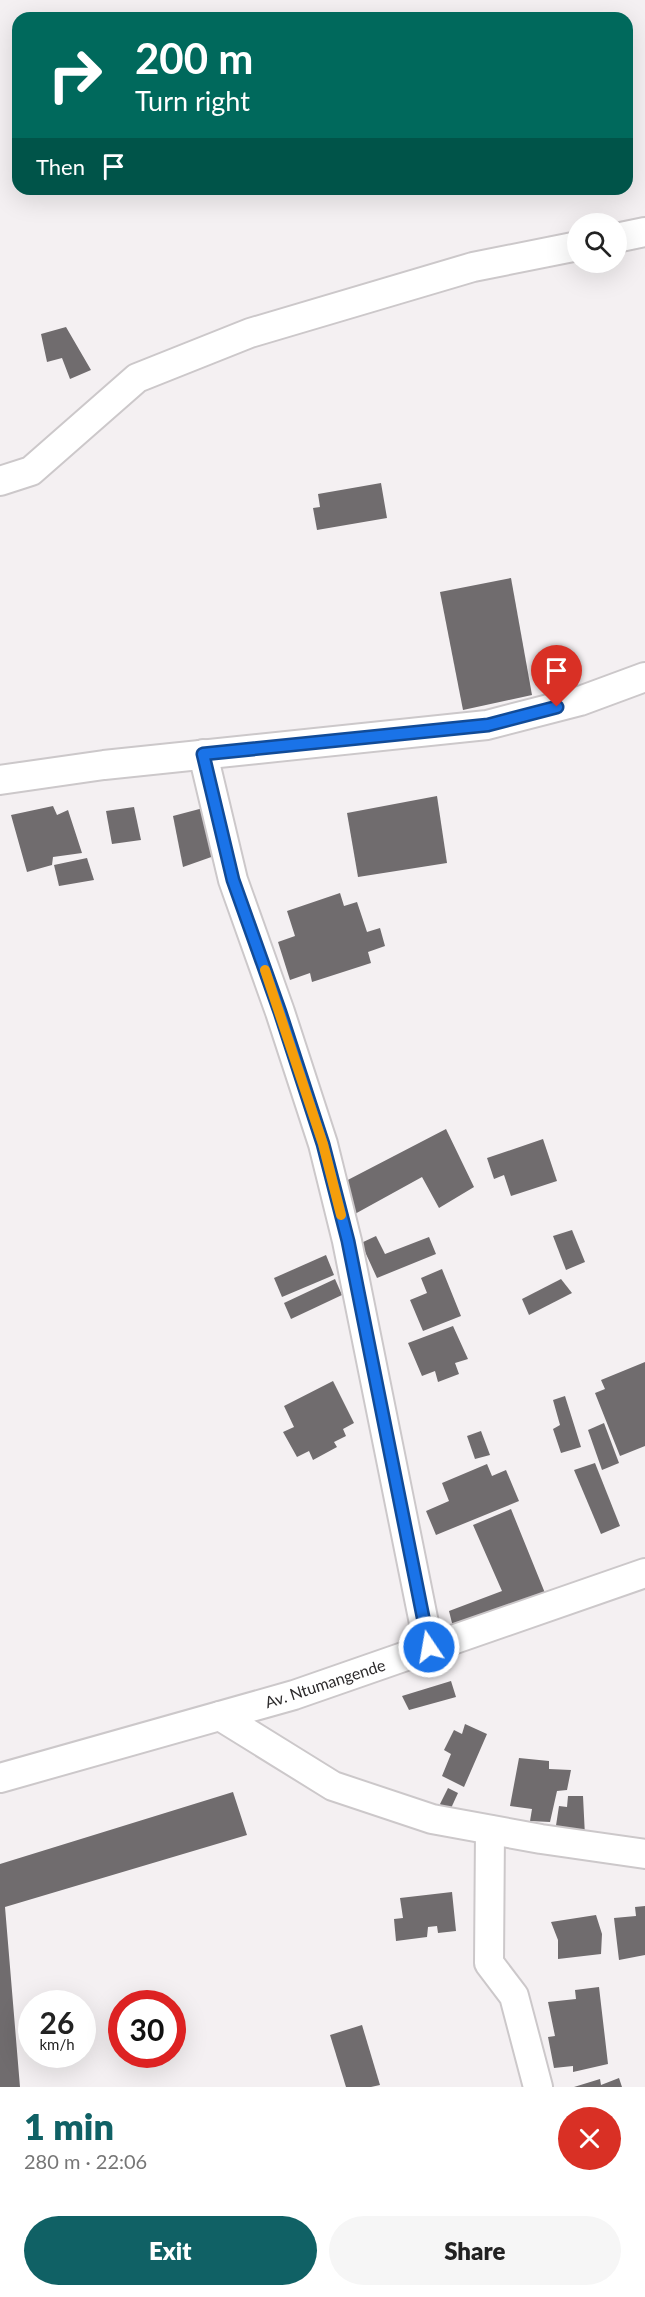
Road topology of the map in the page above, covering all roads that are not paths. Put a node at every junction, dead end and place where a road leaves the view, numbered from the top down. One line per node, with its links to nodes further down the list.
1 (645, 232): 2 (street)
2 (627, 236)
3 (567, 248): 4 (street)
4 (0, 481)
5 (645, 678): 6 (street)
6 (203, 754): 7 (street); 9 (street)
7 (0, 780)
8 (645, 1573): 9 (street, Av. Ntumangende)
9 (429, 1647): 10 (street, Av. Ntumangende)
10 (220, 1716): 11 (street, Av. Ntumangende); 12 (street)
11 (0, 1778)
12 (490, 1830): 13 (street); 14 (street)
13 (645, 1854)
14 (538, 2087)

